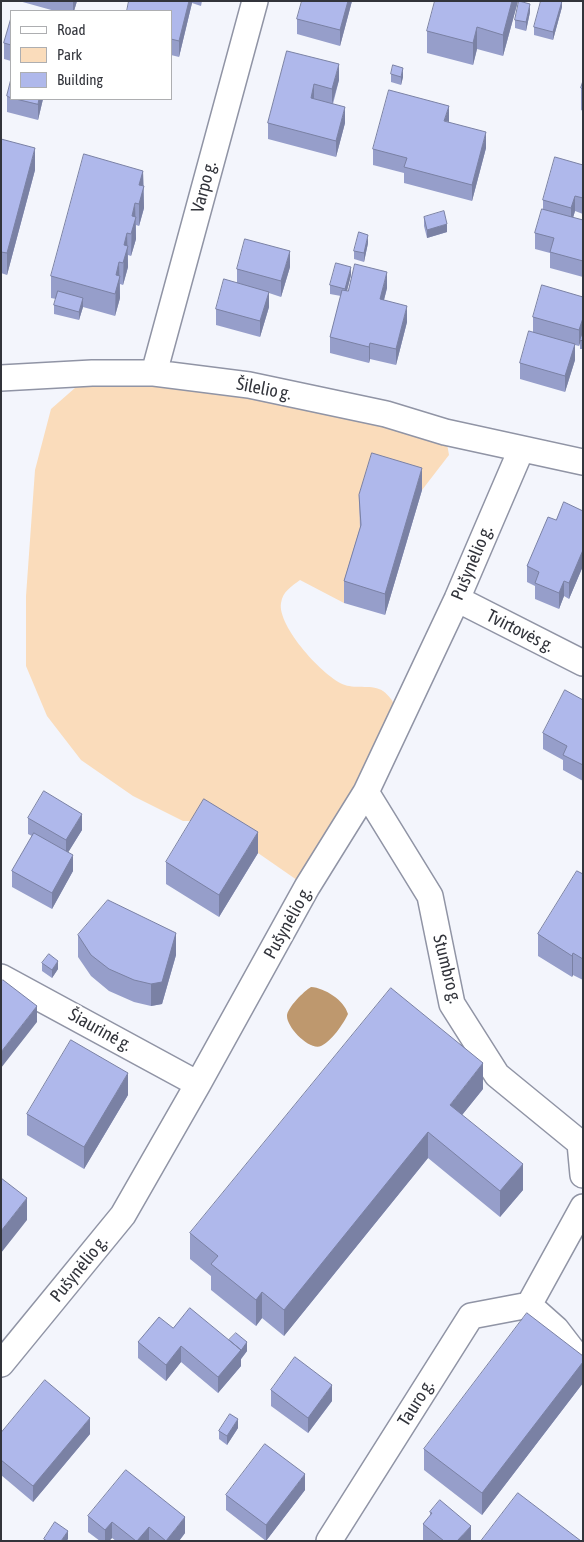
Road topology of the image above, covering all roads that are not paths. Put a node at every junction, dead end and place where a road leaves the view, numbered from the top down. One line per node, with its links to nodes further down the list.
1 (255, 1): 2 (street, Varpo g.)
2 (154, 373): 3 (street, Šilelio g.); 4 (street, Šilelio g.)
3 (1, 378)
4 (521, 450): 5 (street, Šilelio g.); 6 (street, Pušynėlio g.)
5 (583, 462)
6 (457, 599): 7 (street, Tvirtovės g.); 8 (street, Pušynėlio g.)
7 (583, 663)
8 (366, 792): 10 (street, Pušynėlio g.); 11 (street, Stumbro g.)
9 (1, 976): 10 (street, Šiaurinė g.)
10 (198, 1084): 14 (street, Pušynėlio g.)
11 (583, 1175)
12 (583, 1207): 13 (street)
13 (529, 1305): 15 (street); 16 (street, Tauro g.)
14 (1, 1364)
15 (583, 1364)
16 (329, 1541)

